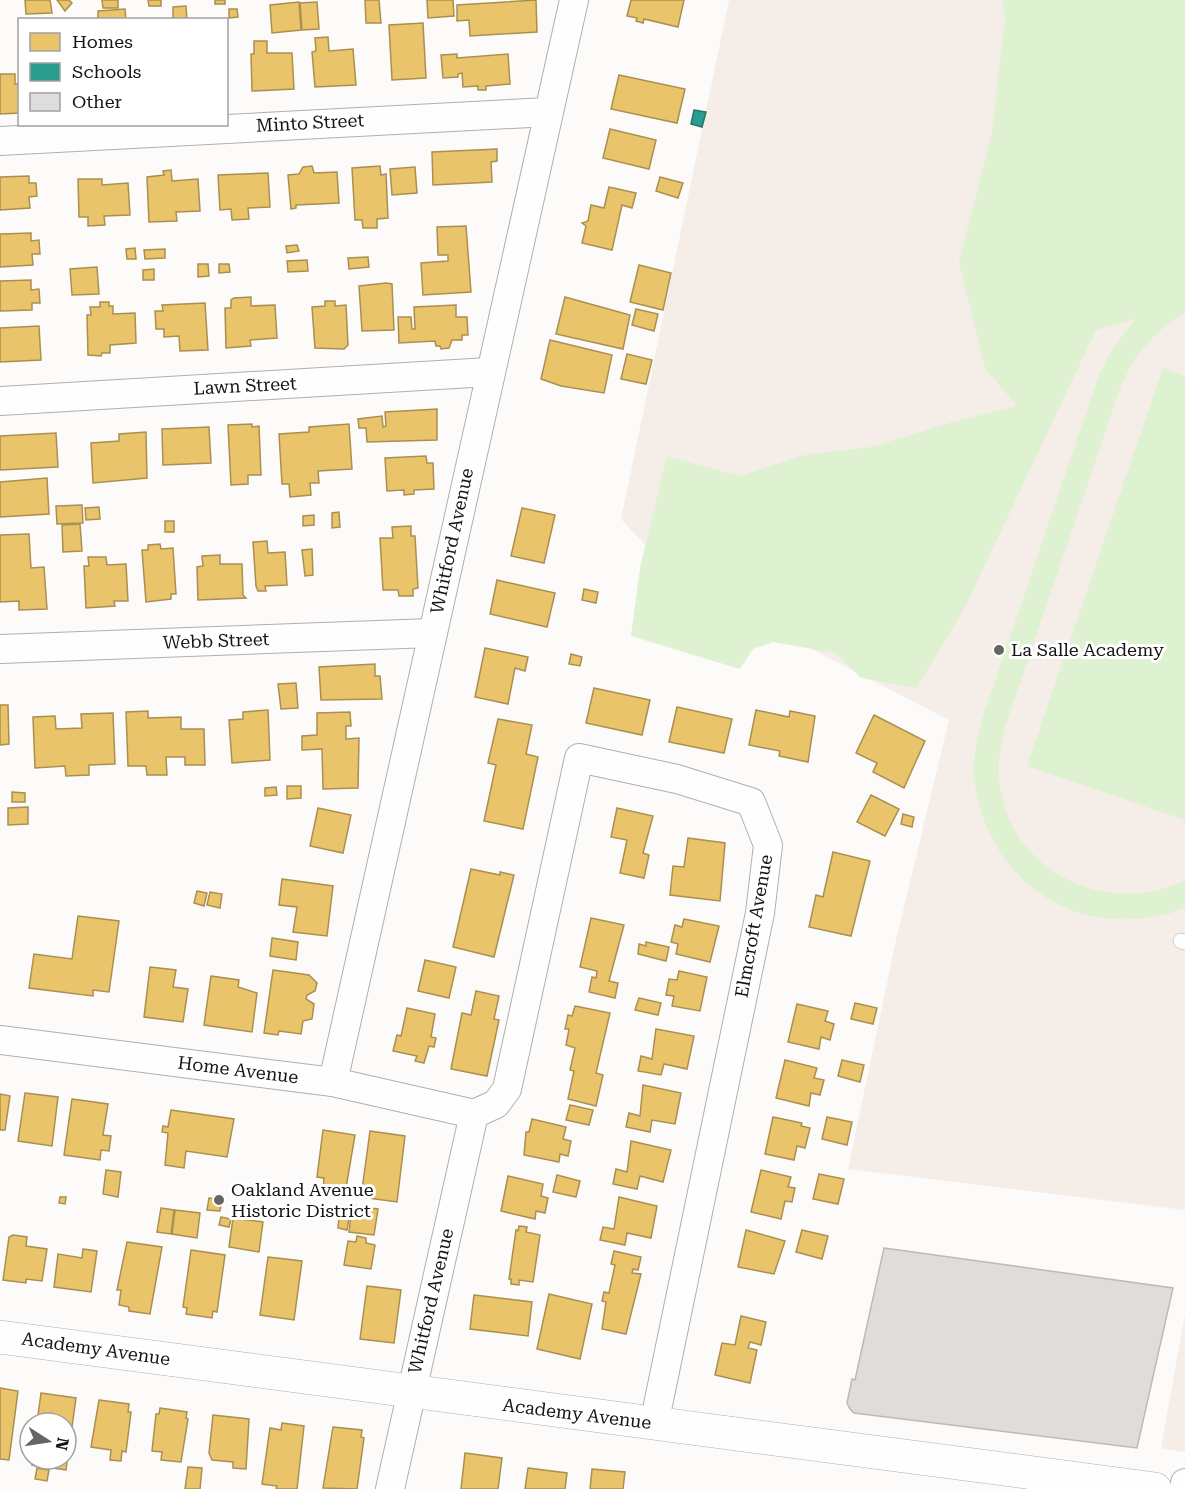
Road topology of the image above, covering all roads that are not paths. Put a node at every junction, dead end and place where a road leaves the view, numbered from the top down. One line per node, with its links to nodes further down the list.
1 (574, 0): 2 (street, Whitford Avenue)
2 (548, 112): 3 (street, Minto Street); 4 (street, Whitford Avenue)
3 (0, 141)
4 (489, 372): 5 (street, Lawn Street); 6 (street, Whitford Avenue)
5 (0, 401)
6 (432, 633): 7 (street, Webb Street); 9 (street, Whitford Avenue)
7 (0, 649)
8 (0, 1040): 9 (street, Home Avenue)
9 (333, 1082): 10 (street, Home Avenue)
10 (474, 1114): 12 (street, Whitford Avenue); 13 (street, Elmcroft Avenue)
11 (0, 1336): 12 (street, Academy Avenue)
12 (411, 1392): 13 (street, Academy Avenue); 16 (street, Whitford Avenue)
13 (654, 1424): 14 (street, Academy Avenue)
14 (1021, 1480): 17 (street, Academy Avenue)
15 (1185, 1483): 18 (street)
16 (390, 1489)
17 (1155, 1489)
18 (1184, 1489)

